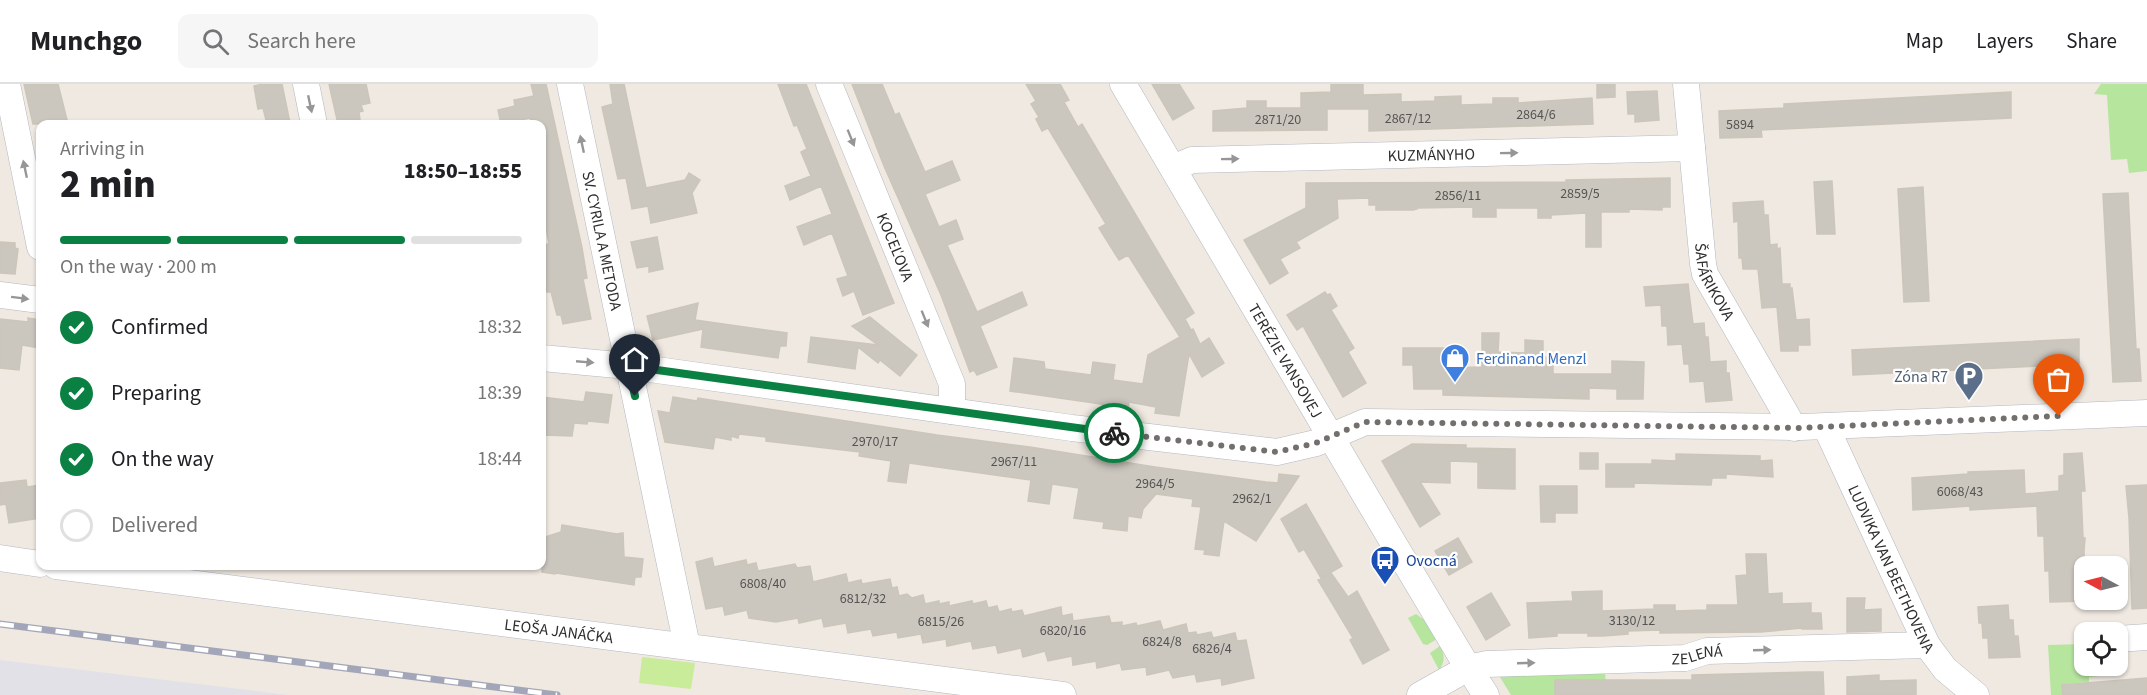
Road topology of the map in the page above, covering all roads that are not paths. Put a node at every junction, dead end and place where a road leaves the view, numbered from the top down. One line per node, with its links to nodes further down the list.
1 (7, 84): 10 (street, one-way to 1)
2 (306, 84): 7 (street, one-way to 7)
3 (570, 84): 14 (street, SV. CYRILA A METODA, one-way to 3)
4 (829, 84): 15 (street, KOCEĽOVA, one-way to 15)
5 (1123, 84): 9 (street, TERÉZIE VANSOVEJ)
6 (1686, 84): 8 (street, ŠAFÁRIKOVA)
7 (313, 120)
8 (1692, 148): 9 (street, KUZMÁNYHO, one-way to 8); 18 (street, ŠAFÁRIKOVA)
9 (1173, 168): 19 (street, TERÉZIE VANSOVEJ)
10 (36, 227)
11 (0, 295): 12 (street, one-way to 12)
12 (36, 300)
13 (546, 358): 14 (street, one-way to 14)
14 (628, 366): 15 (street); 26 (street, SV. CYRILA A METODA)
15 (952, 411): 19 (street)
16 (2147, 413): 17 (street)
17 (1826, 427): 18 (street); 25 (street, LUDVIKA VAN BEETHOVENA)
18 (1794, 428): 19 (street)
19 (1330, 436): 27 (street, TERÉZIE VANSOVEJ)
20 (0, 558): 21 (street)
21 (36, 563)
22 (88, 570): 26 (street, LEOŠA JANÁČKA)
23 (2147, 637): 24 (street)
24 (2128, 638)
25 (1927, 645): 27 (street, ZELENÁ, one-way to 25); 31 (street, LUDVIKA VAN BEETHOVENA)
26 (687, 646): 28 (street, LEOŠA JANÁČKA)
27 (1468, 668): 29 (street); 30 (street, TERÉZIE VANSOVEJ)
28 (1063, 695)
29 (1420, 695)
30 (1486, 695)
31 (1976, 695)

